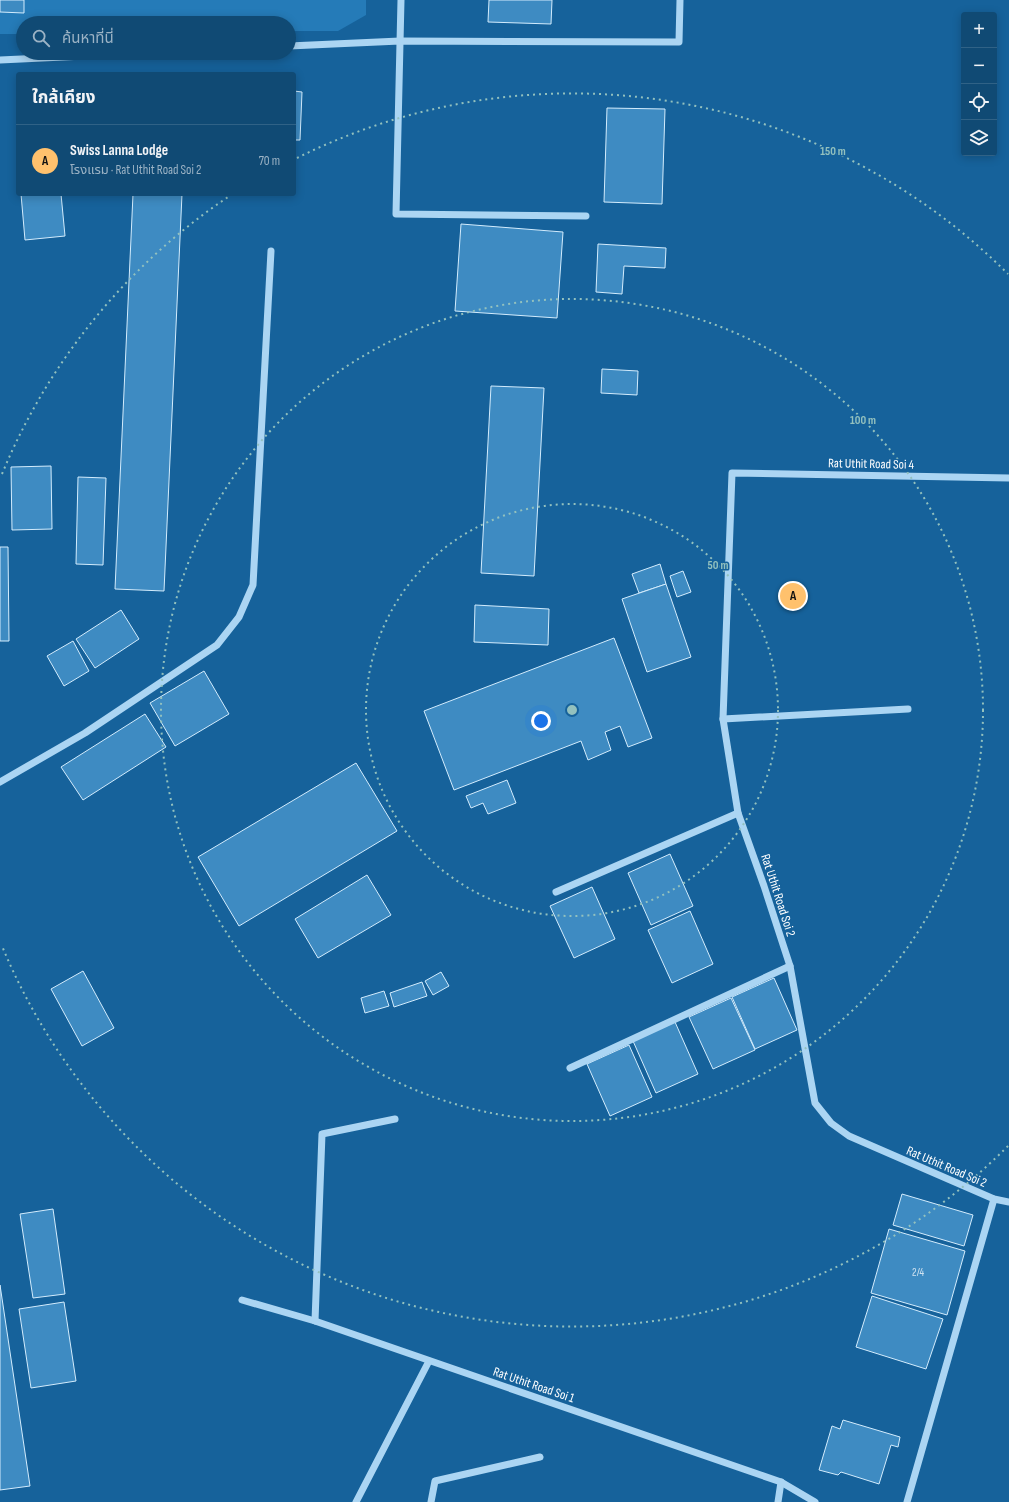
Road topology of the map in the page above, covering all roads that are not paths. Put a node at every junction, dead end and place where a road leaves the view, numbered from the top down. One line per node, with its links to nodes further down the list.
1 (401, 0): 3 (street)
2 (680, 0): 3 (street)
3 (400, 41): 4 (street); 7 (street)
4 (296, 46)
5 (16, 59): 6 (street)
6 (0, 60)
7 (586, 216)
8 (271, 251): 13 (street)
9 (732, 473): 10 (street, Rat Uthit Road Soi 4); 12 (street, Rat Uthit Road Soi 2)
10 (1009, 478)
11 (908, 709): 12 (street)
12 (723, 720): 14 (street, Rat Uthit Road Soi 2)
13 (0, 782)
14 (738, 813): 15 (street); 16 (street, Rat Uthit Road Soi 2)
15 (556, 892)
16 (790, 966): 17 (street); 19 (street, Rat Uthit Road Soi 2)
17 (570, 1068)
18 (395, 1119): 22 (street)
19 (994, 1199): 20 (street, Rat Uthit Road Soi 2); 30 (street)
20 (1009, 1202)
21 (242, 1300): 22 (street, Rat Uthit Road Soi 1)
22 (315, 1321): 23 (street, Rat Uthit Road Soi 1)
23 (429, 1361): 25 (street, Rat Uthit Road Soi 1); 26 (street)
24 (540, 1457): 27 (street)
25 (781, 1482): 28 (street); 29 (street, Rat Uthit Road Soi 1)
26 (356, 1502)
27 (431, 1502)
28 (778, 1502)
29 (815, 1502)
30 (908, 1502)

